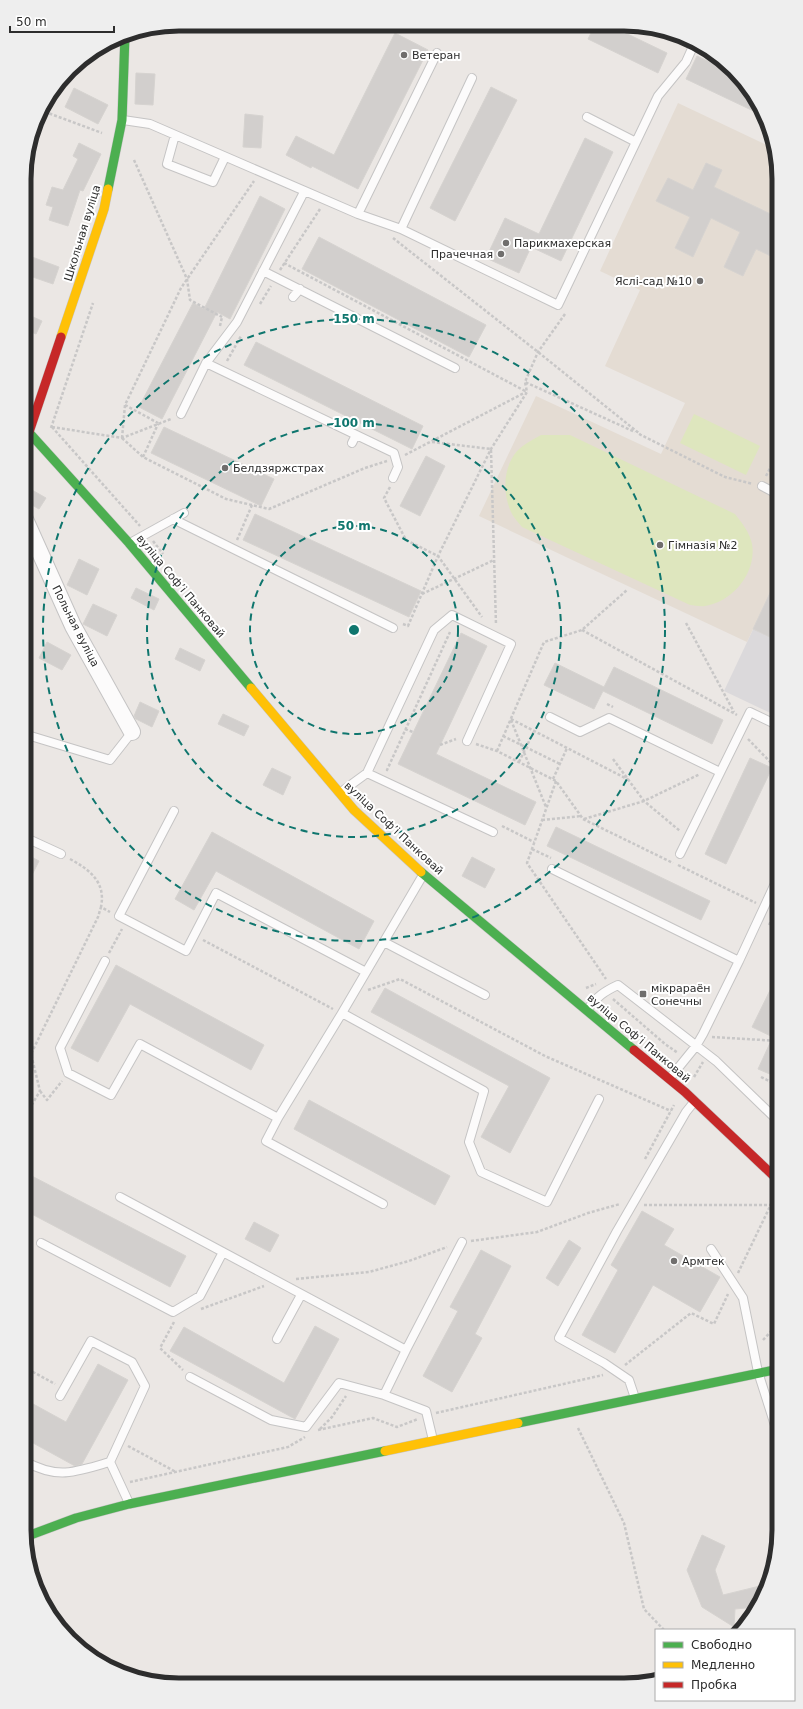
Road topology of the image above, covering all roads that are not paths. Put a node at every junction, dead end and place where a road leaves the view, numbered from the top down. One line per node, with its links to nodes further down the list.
1 (125, 41): 6 (main road, Школьная вуліца)
2 (692, 48): 8 (lane)
3 (437, 53): 11 (lane)
4 (472, 78): 12 (lane)
5 (587, 117): 8 (lane)
6 (122, 120): 7 (lane); 19 (main road, Школьная вуліца)
7 (176, 135): 9 (lane); 9 (lane)
8 (636, 142): 12 (lane)
9 (225, 157): 10 (lane)
10 (304, 192): 11 (lane); 13 (lane)
11 (358, 214): 12 (lane)
12 (401, 229)
13 (263, 271): 14 (lane); 16 (lane)
14 (300, 290): 15 (lane); 17 (lane)
15 (293, 297)
16 (206, 363): 18 (lane); 21 (lane)
17 (455, 368)
18 (181, 414)
19 (31, 418)
20 (31, 433): 27 (main road, вуліца Софʼі Панковай)
21 (392, 478)
22 (762, 486): 23 (lane)
23 (772, 491)
24 (184, 513): 25 (lane)
25 (173, 519): 27 (lane); 28 (lane)
26 (31, 532): 31 (street, Польная вуліца)
27 (129, 543): 36 (main road, вуліца Софʼі Панковай)
28 (393, 628)
29 (550, 717): 34 (lane)
30 (772, 723): 34 (lane)
31 (132, 732): 32 (lane)
32 (31, 736)
33 (463, 739): 35 (lane)
34 (717, 771): 41 (lane)
35 (367, 773): 36 (lane); 38 (lane)
36 (339, 794): 43 (main road, вуліца Софʼі Панковай)
37 (174, 812): 48 (lane)
38 (493, 832)
39 (31, 840): 40 (lane)
40 (61, 854)
41 (680, 854)
42 (552, 870): 47 (lane)
43 (423, 874): 45 (lane); 50 (main road, вуліца Софʼі Панковай)
44 (772, 897): 47 (lane)
45 (384, 942): 48 (lane); 49 (lane)
46 (105, 961): 57 (lane)
47 (739, 961): 52 (lane)
48 (366, 972): 51 (lane)
49 (485, 995)
50 (587, 1010): 52 (lane); 53 (main road, вуліца Софʼі Панковай)
51 (342, 1013): 54 (lane); 57 (lane)
52 (696, 1046): 53 (lane); 56 (lane)
53 (670, 1078): 55 (main road, вуліца Софʼі Панковай)
54 (599, 1099)
55 (695, 1101): 58 (main road, вуліца Софʼі Панковай); 73 (lane)
56 (772, 1115)
57 (278, 1118): 60 (lane)
58 (772, 1174)
59 (120, 1197): 64 (lane)
60 (383, 1204)
61 (462, 1242): 67 (lane)
62 (41, 1243): 64 (lane)
63 (711, 1249): 69 (lane)
64 (223, 1252): 65 (lane)
65 (301, 1294): 66 (lane); 67 (lane)
66 (277, 1339)
67 (406, 1350): 72 (lane)
68 (772, 1369): 69 (main road)
69 (758, 1372): 73 (main road); 74 (lane)
70 (190, 1376): 72 (lane)
71 (62, 1392): 76 (lane)
72 (384, 1395): 75 (lane)
73 (635, 1398): 75 (main road)
74 (772, 1416)
75 (434, 1441): 78 (main road)
76 (110, 1462): 77 (lane); 78 (lane)
77 (31, 1465)
78 (129, 1504): 79 (main road)
79 (31, 1535)

